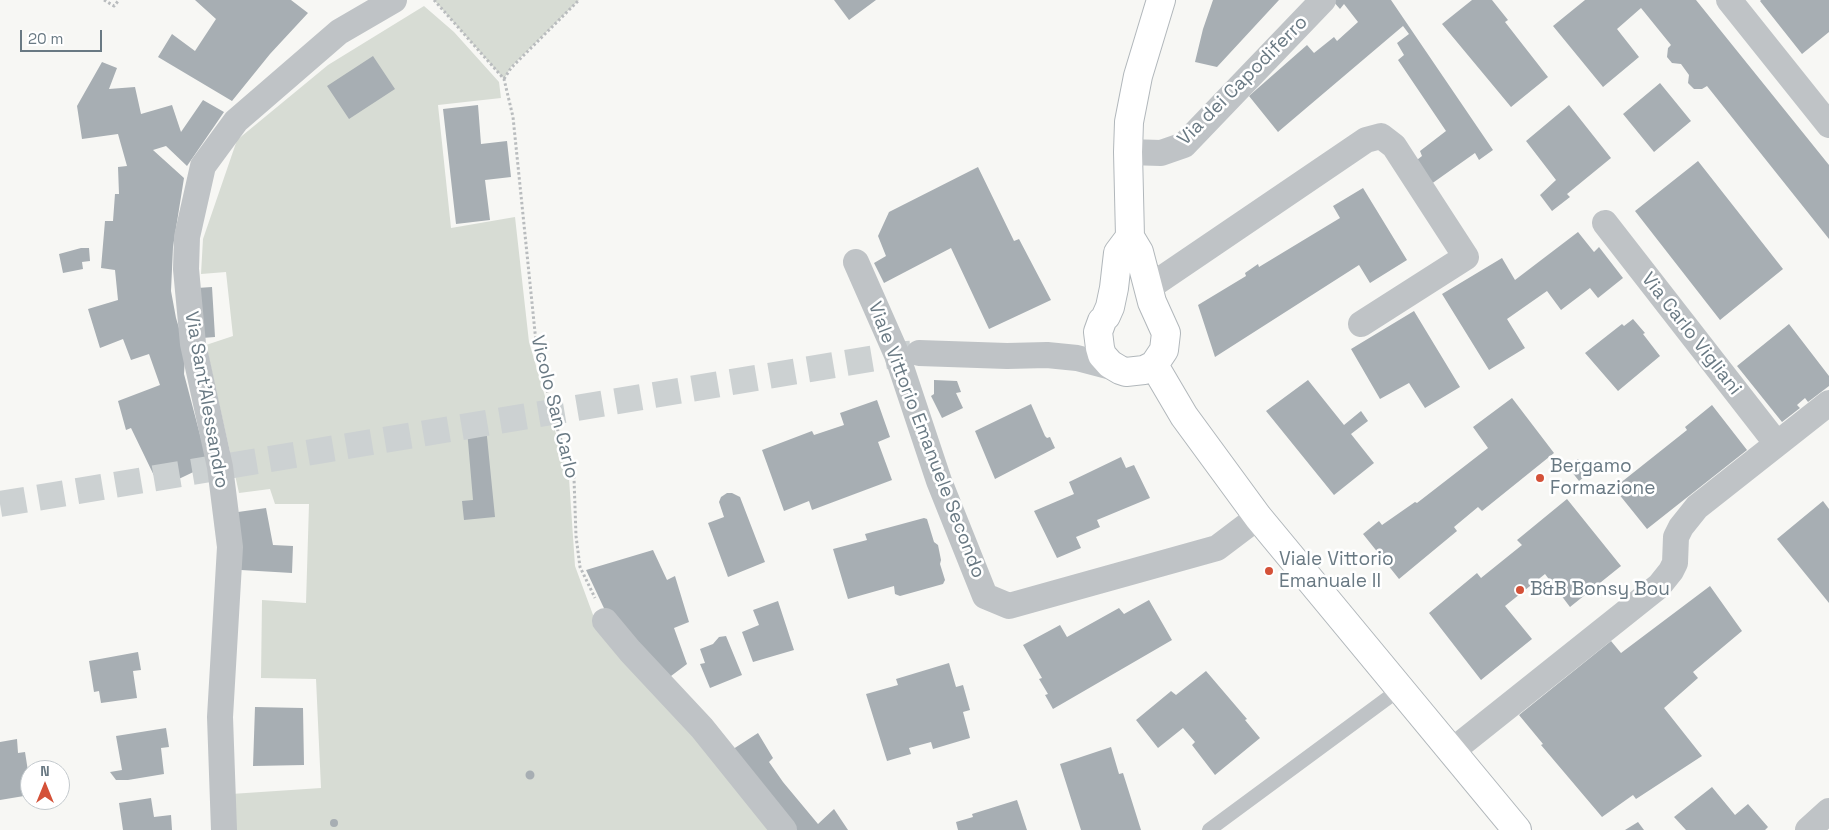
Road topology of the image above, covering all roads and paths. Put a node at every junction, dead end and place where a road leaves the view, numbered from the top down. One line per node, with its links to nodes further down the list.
1 (104, 0): 2 (path)
2 (119, 0)
3 (394, 0): 29 (street, Via Sant'Alessandro)
4 (434, 0): 9 (path, Vicolo San Carlo)
5 (579, 0): 9 (path)
6 (1161, 0): 11 (street)
7 (1323, 0): 11 (street, Via dei Capodiferro)
8 (1729, 0): 10 (street)
9 (504, 79): 26 (path, Vicolo San Carlo)
10 (1829, 125)
11 (1128, 152): 13 (street)
12 (1605, 223): 24 (street, Via Carlo Vigliani)
13 (1130, 237): 15 (street); 17 (street)
14 (856, 262): 25 (street, Viale Vittorio Emanuele Secondo)
15 (1148, 288): 16 (street); 18 (street)
16 (1159, 316): 17 (street); 21 (street)
17 (1104, 318): 20 (street); 22 (street)
18 (1361, 324)
19 (918, 353): 20 (street)
20 (1047, 354): 22 (street)
21 (1154, 364): 22 (street); 25 (street)
22 (1114, 368)
23 (1829, 403): 24 (street)
24 (1777, 444): 28 (street)
25 (1258, 517): 27 (street)
26 (605, 622): 30 (street)
27 (1400, 689): 28 (street); 31 (lane)
28 (1452, 751): 32 (street)
29 (224, 830)
30 (784, 830)
31 (1209, 830)
32 (1517, 830)

